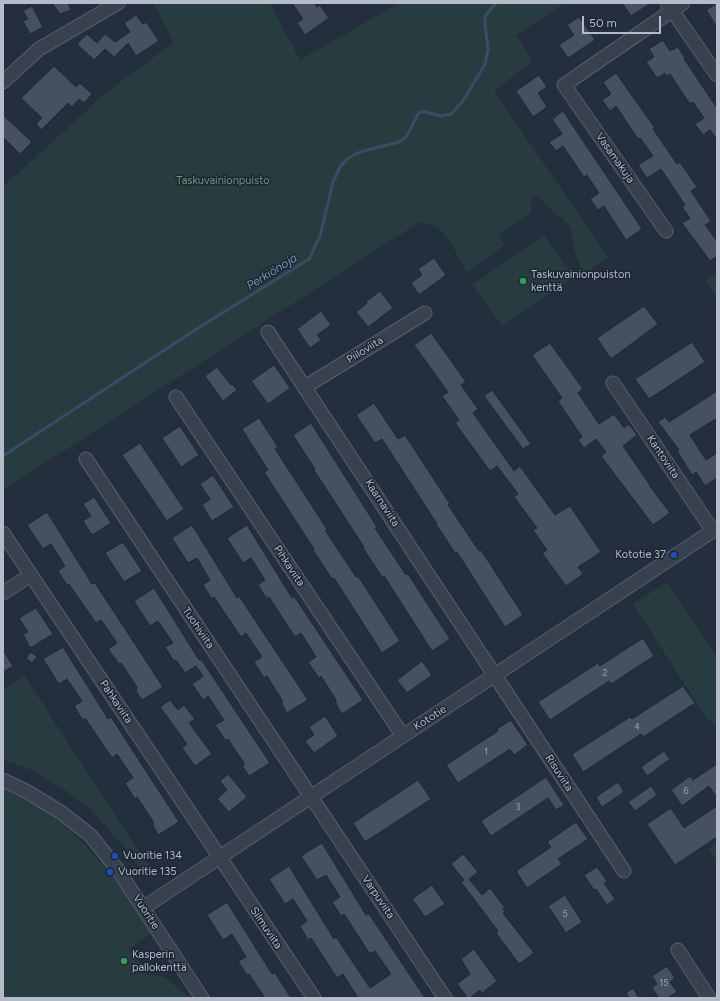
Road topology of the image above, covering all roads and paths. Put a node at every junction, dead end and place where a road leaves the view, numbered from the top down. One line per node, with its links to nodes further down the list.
1 (118, 3): 5 (street)
2 (683, 3): 3 (street)
3 (670, 7): 4 (street); 6 (street, Vasamakuja)
4 (717, 75)
5 (3, 82)
6 (666, 231)
7 (426, 312): 10 (street, Piiloviita)
8 (268, 332): 10 (street, Kaarnaviita)
9 (613, 383): 13 (street, Kantoviita)
10 (305, 388): 17 (street, Kaarnaviita)
11 (176, 397): 18 (street, Pihkaviita)
12 (86, 459): 20 (street, Tuohiviita)
13 (715, 530): 17 (street, Kototie)
14 (3, 533): 15 (street, Pahkaviita)
15 (31, 575): 16 (street); 21 (street, Pahkaviita)
16 (3, 593)
17 (495, 675): 18 (street, Kototie); 22 (street, Risuviita)
18 (403, 736): 20 (street, Kototie)
19 (3, 780): 23 (street, Vuoritie)
20 (310, 797): 21 (street, Kototie); 27 (street, Varpuviita)
21 (219, 857): 23 (street, Kototie); 26 (street, Silmuviita)
22 (624, 871)
23 (143, 908): 25 (street, Vuoritie)
24 (678, 950): 28 (street)
25 (202, 998)
26 (314, 998)
27 (445, 998)
28 (708, 998)

